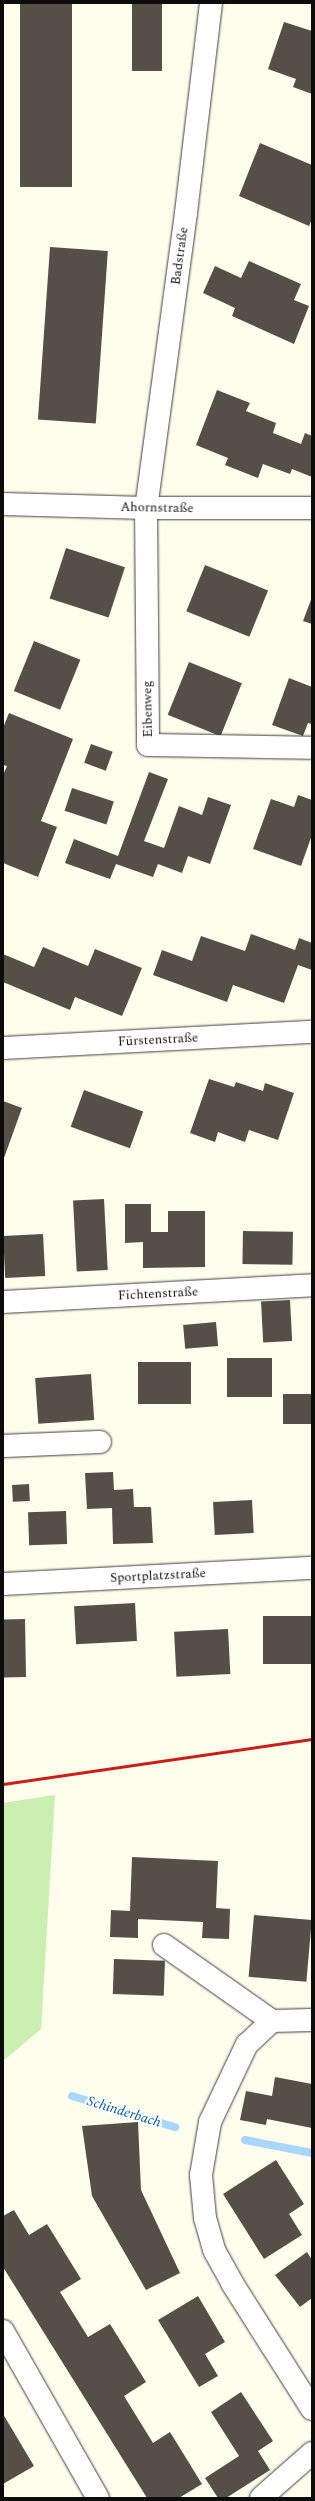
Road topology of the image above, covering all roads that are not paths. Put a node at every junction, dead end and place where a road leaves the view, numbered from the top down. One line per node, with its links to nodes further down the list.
1 (211, 3): 3 (street, Badstraße)
2 (3, 504): 3 (street, Ahornstraße)
3 (146, 508): 4 (street, Ahornstraße); 5 (street, Eibenweg)
4 (312, 508)
5 (312, 748)
6 (312, 1032): 7 (street, Fürstenstraße)
7 (3, 1048)
8 (312, 1285): 9 (street, Fichtenstraße)
9 (3, 1302)
10 (100, 1442): 11 (street)
11 (3, 1446)
12 (312, 1568): 13 (street, Sportplatzstraße)
13 (3, 1584)
14 (164, 1945): 16 (street)
15 (312, 2020): 16 (street)
16 (272, 2021): 18 (street)
17 (3, 2331): 20 (street)
18 (312, 2409)
19 (312, 2453): 21 (street)
20 (98, 2498)
21 (261, 2498)

